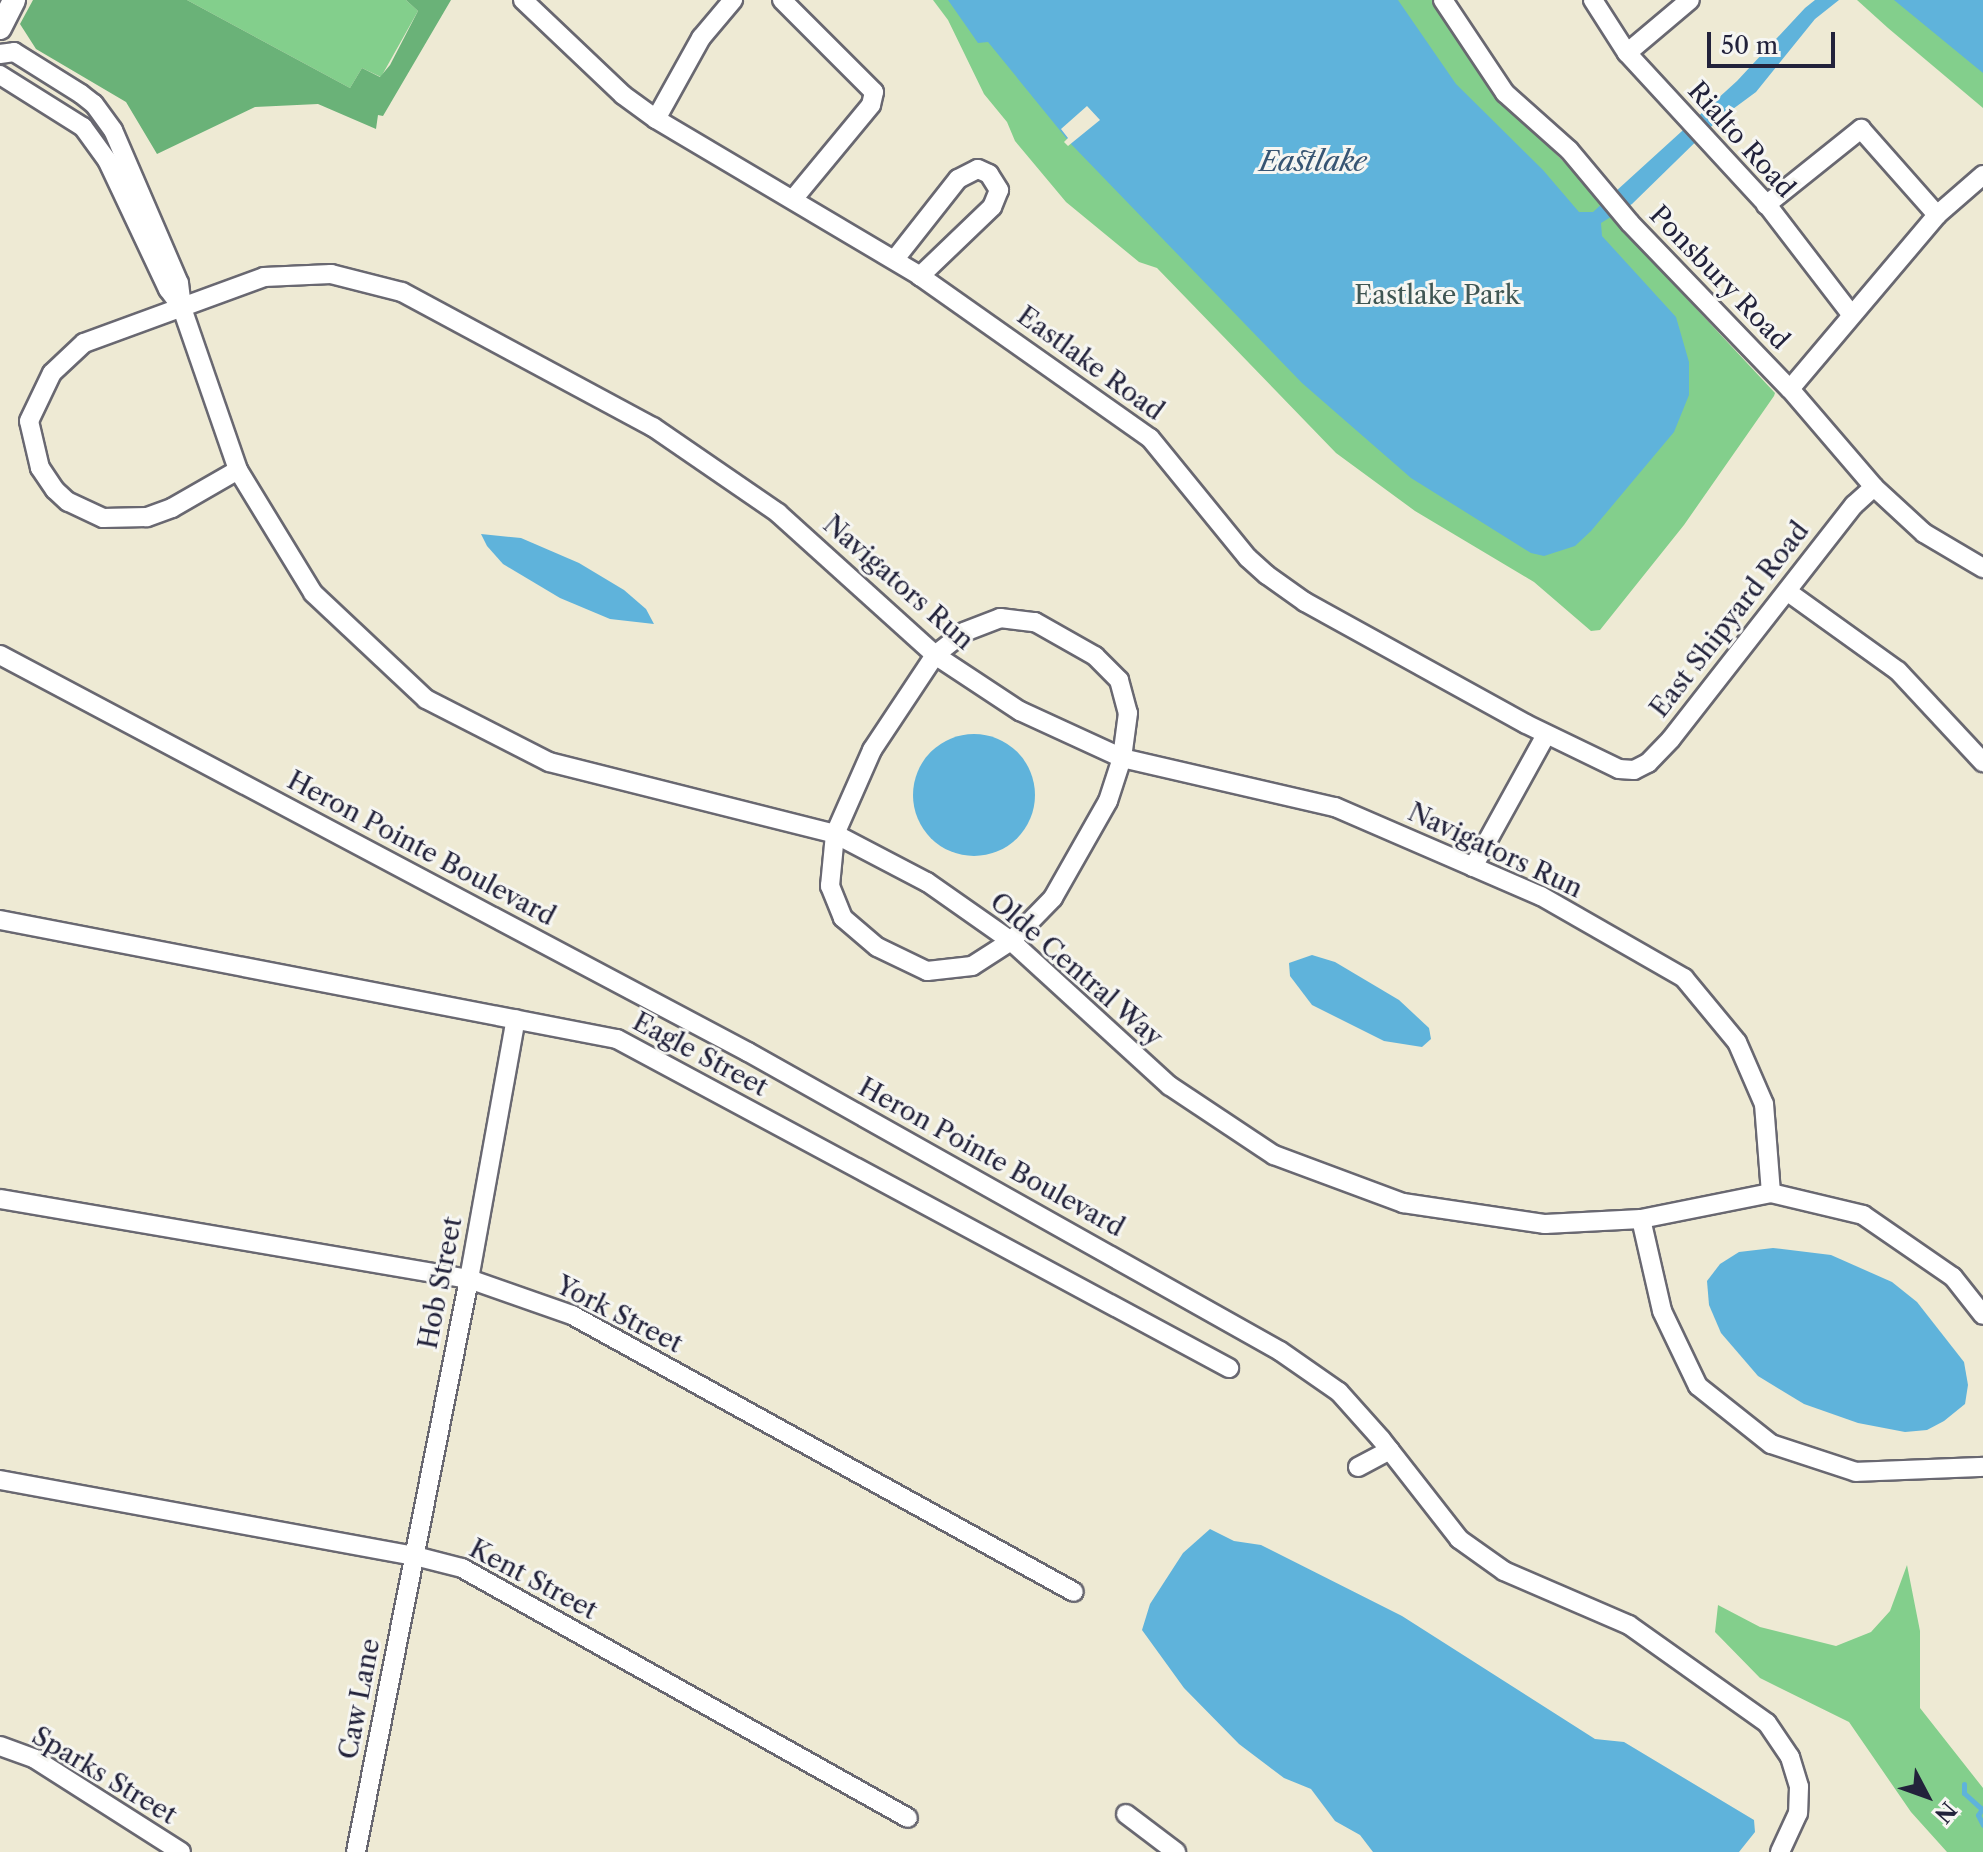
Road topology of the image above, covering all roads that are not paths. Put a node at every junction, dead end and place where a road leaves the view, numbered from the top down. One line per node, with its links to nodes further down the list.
1 (14, 0): 8 (main road)
2 (523, 0): 12 (street, Eastlake Road)
3 (733, 0): 12 (street)
4 (782, 0): 14 (street)
5 (1443, 0): 21 (street, Ponsbury Road)
6 (1593, 0): 9 (street, Rialto Road)
7 (1690, 0): 9 (street)
8 (0, 28)
9 (1627, 53): 15 (street, Rialto Road)
10 (0, 54): 19 (street, Olde Central Way)
11 (0, 75): 19 (street, Olde Central Way)
12 (656, 119): 14 (street, Eastlake Road)
13 (1983, 175): 16 (street)
14 (794, 198): 17 (street, Eastlake Road)
15 (1766, 205): 16 (street); 20 (street, Rialto Road)
16 (1937, 215): 20 (street)
17 (895, 259): 18 (street, Eastlake Road); 18 (street)
18 (920, 276): 28 (street, Eastlake Road)
19 (182, 308): 22 (street, Olde Central Way); 22 (street); 27 (street, Navigators Run)
20 (1851, 314): 21 (street)
21 (1790, 389): 23 (street, Ponsbury Road)
22 (238, 470): 32 (street, Olde Central Way)
23 (1874, 487): 24 (street, Ponsbury Road); 25 (street, East Shipyard Road)
24 (1978, 558)
25 (1788, 592): 30 (street); 31 (street, East Shipyard Road)
26 (0, 655): 43 (street, Heron Pointe Boulevard)
27 (935, 655): 29 (street, Navigators Run); 29 (street); 32 (street)
28 (1546, 735): 31 (street, Eastlake Road); 33 (street)
29 (1122, 758): 33 (street, Navigators Run); 35 (street)
30 (1983, 762)
31 (1619, 769)
32 (835, 834): 35 (street, Olde Central Way); 35 (street)
33 (1473, 867): 37 (street, Navigators Run)
34 (0, 920): 36 (street, Eagle Street)
35 (1011, 941): 39 (street, Olde Central Way)
36 (516, 1019): 40 (street, Hob Street); 42 (street, Eagle Street)
37 (1771, 1193): 39 (street, Olde Central Way); 41 (street, Olde Central Way)
38 (0, 1199): 40 (street, York Street)
39 (1641, 1219): 45 (street)
40 (469, 1279): 47 (street, Hob Street); 48 (street, York Street)
41 (1983, 1315)
42 (1229, 1368)
43 (1390, 1450): 44 (street); 55 (street, Heron Pointe Boulevard)
44 (1358, 1467)
45 (1983, 1467)
46 (0, 1480): 47 (street, Kent Street)
47 (415, 1556): 51 (street, Kent Street); 53 (street, Caw Lane)
48 (1074, 1592)
49 (0, 1746): 52 (street, Sparks Street)
50 (1126, 1814): 54 (street)
51 (908, 1818)
52 (181, 1852)
53 (356, 1852)
54 (1176, 1852)
55 (1780, 1852)

